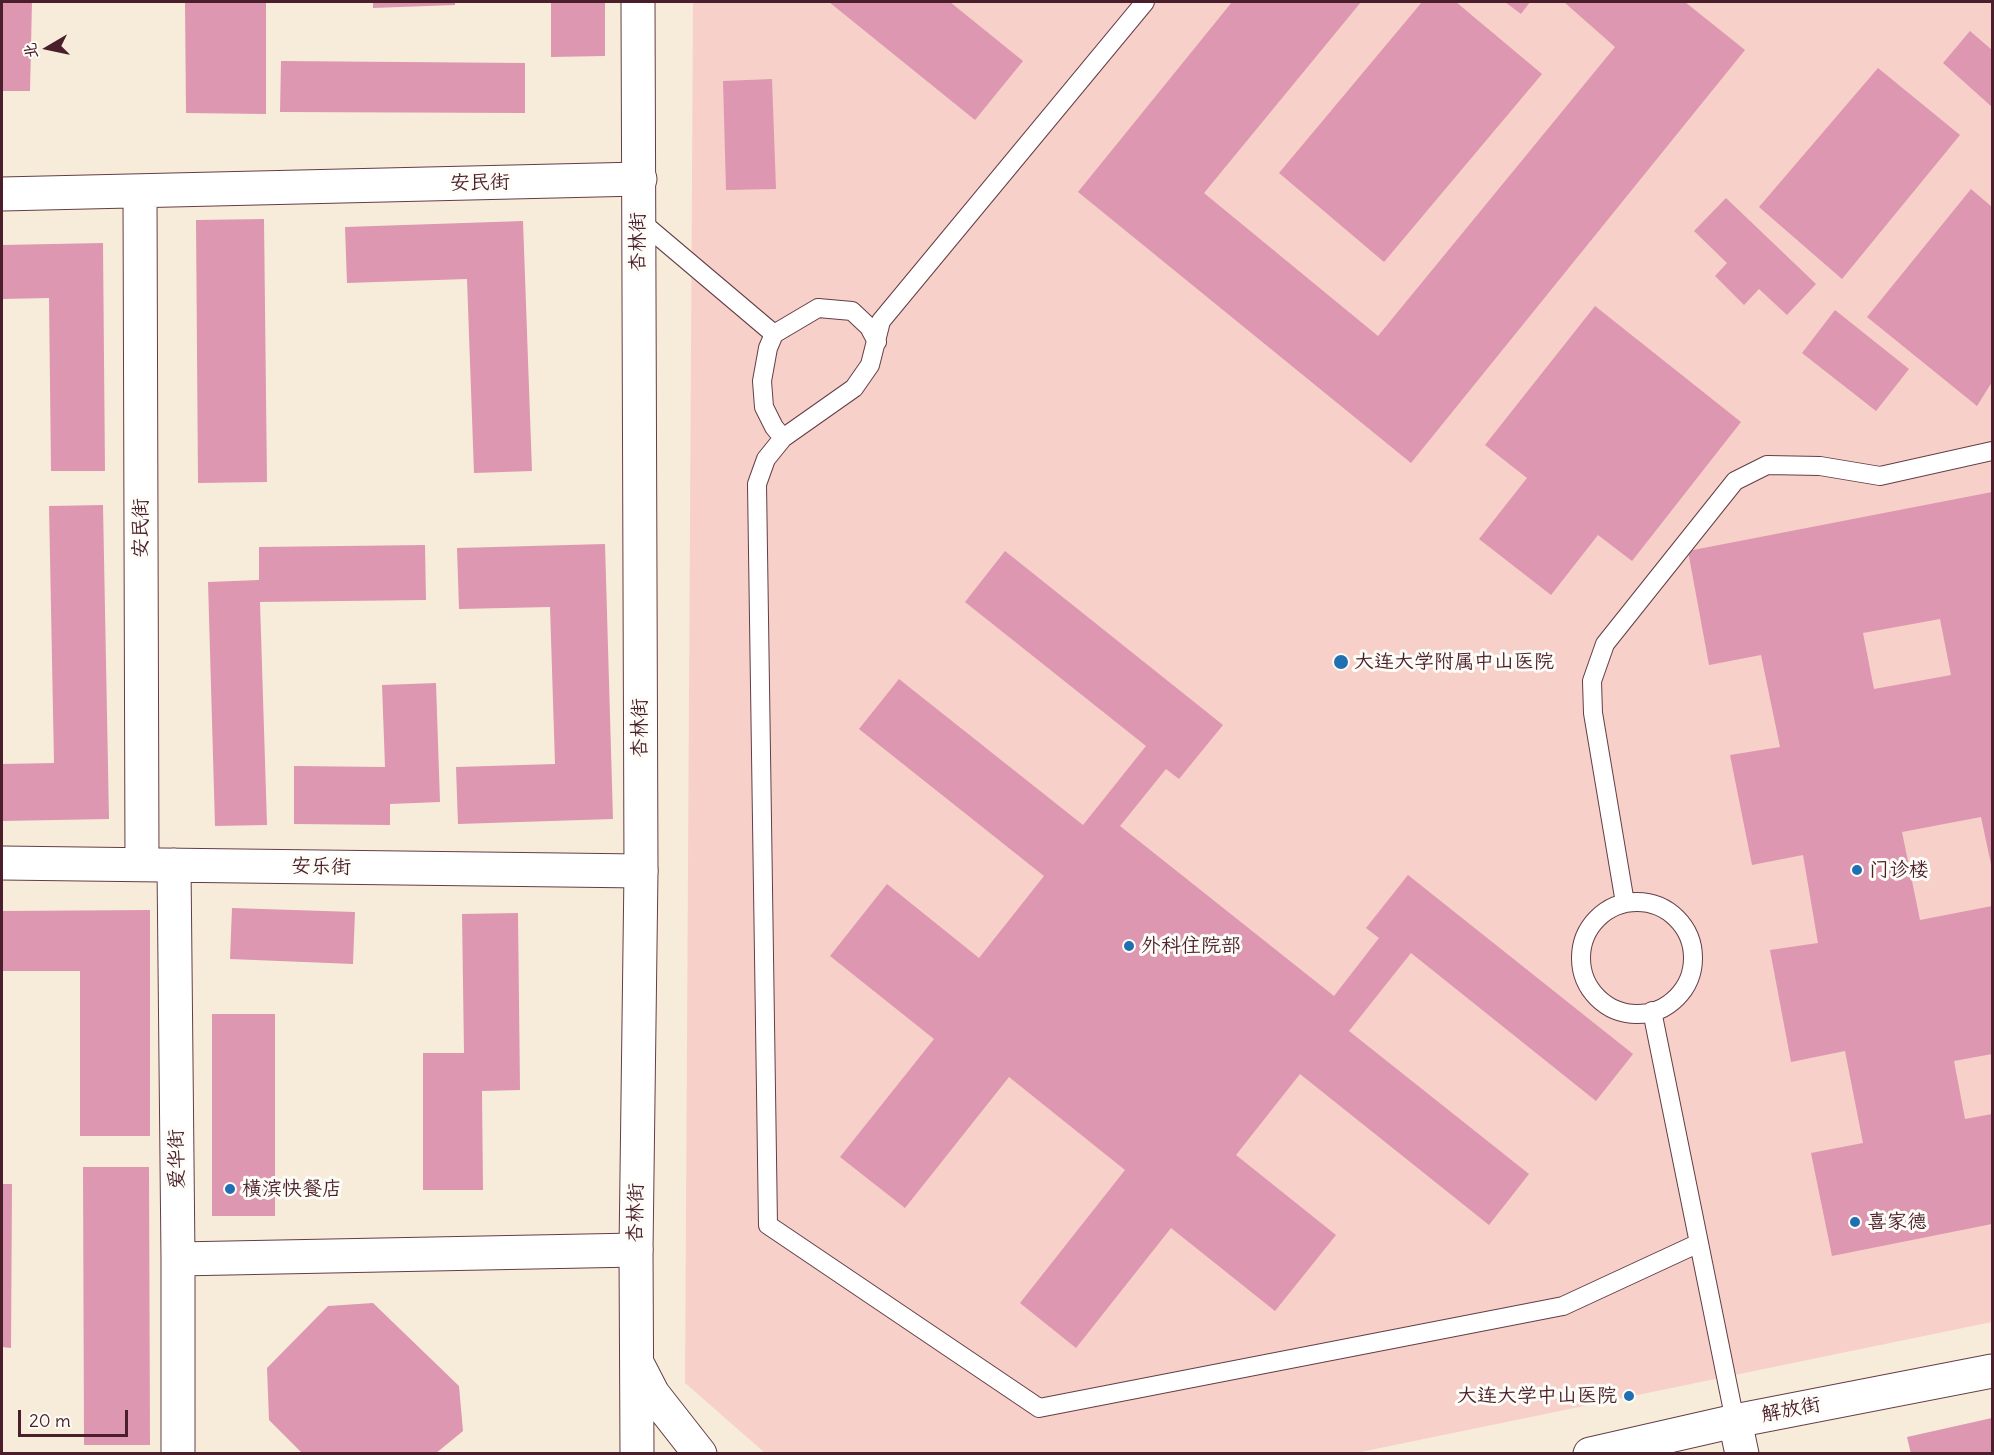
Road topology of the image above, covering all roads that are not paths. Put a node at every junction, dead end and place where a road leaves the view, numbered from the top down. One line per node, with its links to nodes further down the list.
1 (638, 2): 3 (street, 杏林街)
2 (1145, 2): 8 (lane)
3 (639, 179): 4 (street, 安民街); 6 (street, 杏林街)
4 (140, 192): 5 (street, 安民街); 12 (street, 安民街)
5 (2, 194)
6 (638, 219): 7 (lane); 14 (street, 杏林街)
7 (774, 334): 8 (lane); 9 (lane)
8 (877, 342): 9 (lane)
9 (783, 438): 17 (lane)
10 (1992, 451): 15 (lane)
11 (2, 862): 12 (street, 安乐街)
12 (142, 864): 13 (street, 安乐街)
13 (174, 865): 14 (street, 安乐街); 19 (street, 爱华街)
14 (641, 872): 18 (street, 杏林街)
15 (1625, 903): 16 (lane); 16 (lane)
16 (1652, 1011): 17 (lane)
17 (1699, 1243): 22 (lane)
18 (636, 1250): 19 (street); 20 (street, 杏林街)
19 (178, 1259): 23 (street, 爱华街)
20 (635, 1359): 24 (street, 杏林街); 25 (street)
21 (1992, 1371): 22 (street, 解放街)
22 (1735, 1421): 26 (street, 解放街); 27 (street)
23 (178, 1454)
24 (637, 1454)
25 (700, 1454)
26 (1590, 1454)
27 (1742, 1454)

